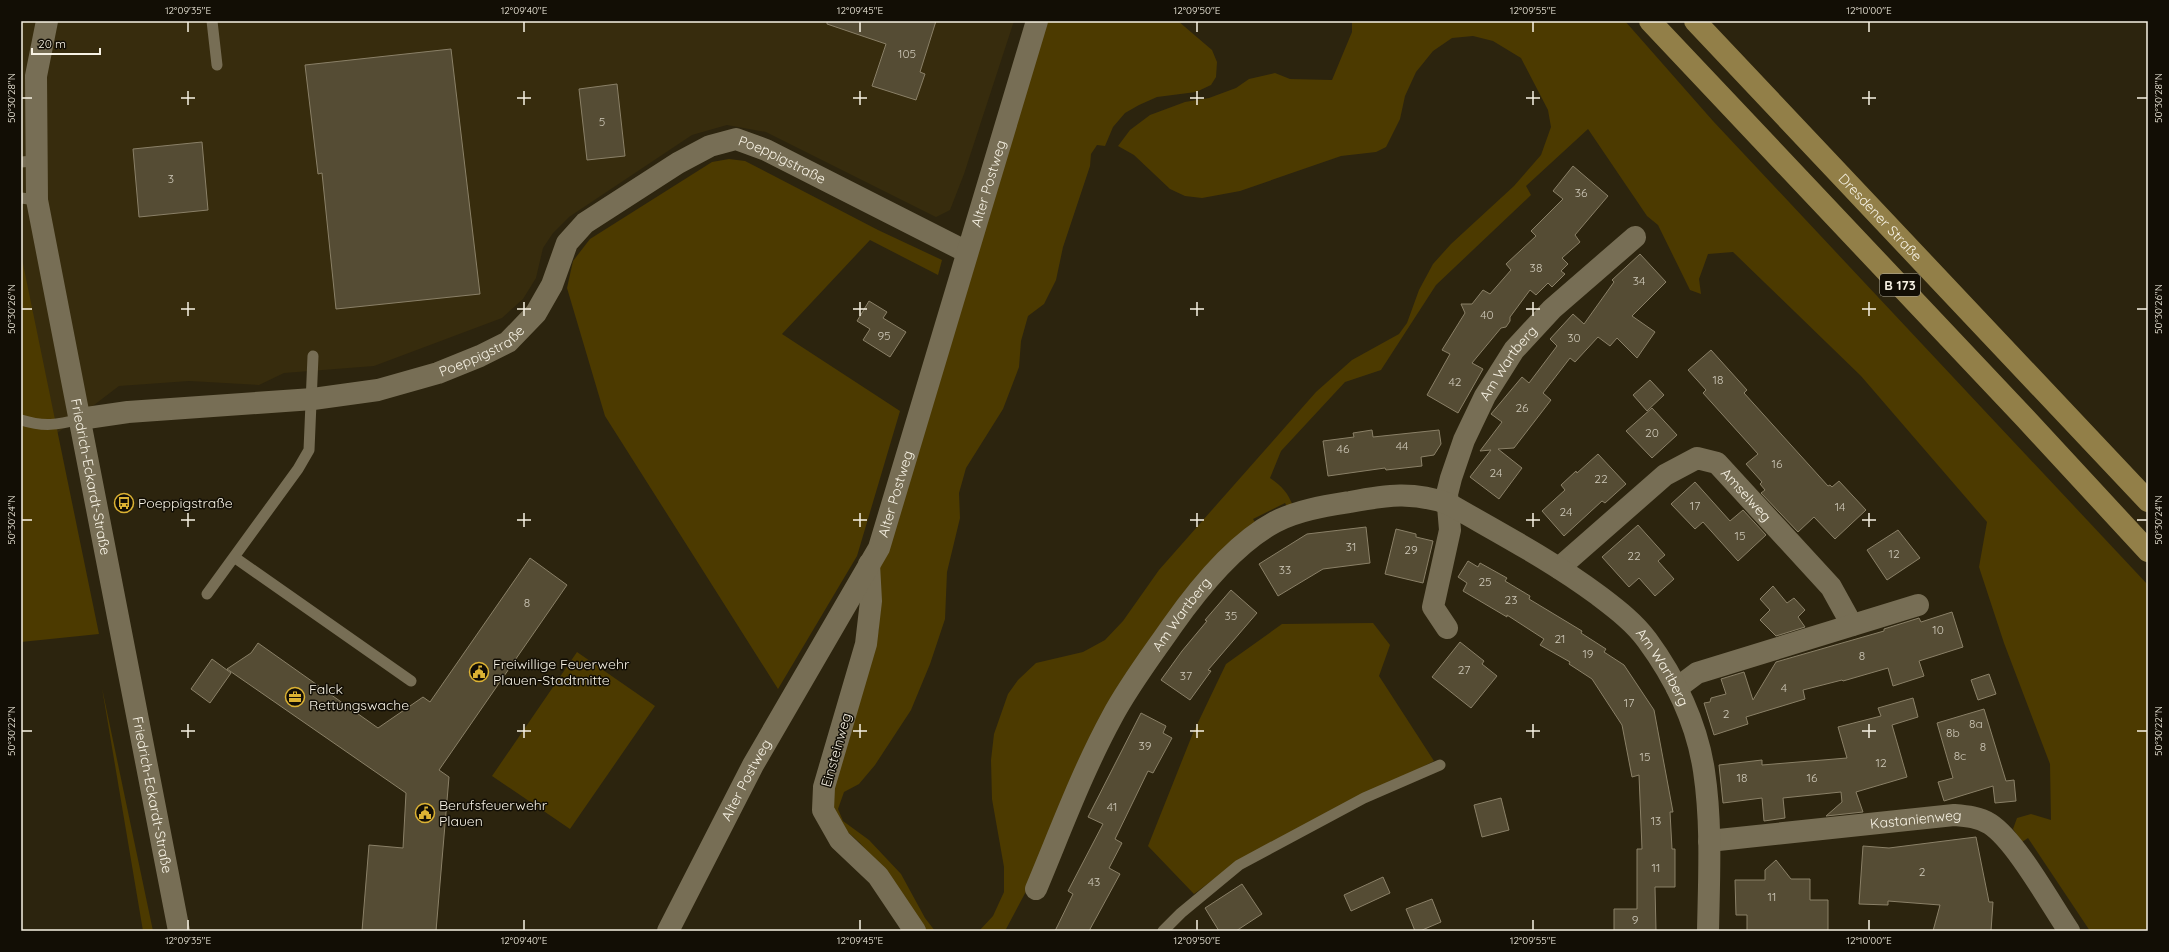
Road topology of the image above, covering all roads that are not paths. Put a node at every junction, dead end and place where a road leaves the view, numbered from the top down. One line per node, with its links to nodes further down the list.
1 (47, 21): 7 (street, Friedrich-Eckardt-Straße)
2 (212, 21): 6 (lane)
3 (1037, 21): 10 (street, Alter Postweg)
4 (1650, 21): 17 (main road, B 173)
5 (1695, 21): 15 (main road, Dresdener Straße / B 173)
6 (217, 65)
7 (28, 161): 8 (street, Friedrich-Eckardt-Straße)
8 (29, 199): 13 (street, Friedrich-Eckardt-Straße)
9 (1635, 237): 16 (street, Am Wartberg)
10 (967, 252): 12 (street, Poeppigstraße); 19 (street, Alter Postweg)
11 (313, 356): 12 (lane)
12 (313, 399): 13 (street, Poeppigstraße); 18 (lane)
13 (80, 419): 14 (lane); 30 (street, Friedrich-Eckardt-Straße)
14 (21, 420)
15 (2148, 501)
16 (1449, 504): 20 (street, Am Wartberg); 24 (street, Am Wartberg); 29 (street, Am Wartberg)
17 (2148, 551)
18 (234, 557): 21 (lane); 25 (lane)
19 (869, 564): 31 (street, Alter Postweg); 32 (street, Einsteinweg)
20 (1559, 568): 23 (street, Amselweg); 26 (street, Am Wartberg)
21 (207, 594)
22 (1918, 605): 23 (street)
23 (1852, 625): 26 (street)
24 (1447, 628)
25 (411, 681)
26 (1677, 688): 28 (street, Am Wartberg)
27 (1440, 765): 33 (lane)
28 (1709, 841): 34 (street, Am Wartberg); 35 (street, Kastanienweg)
29 (1036, 889)
30 (179, 931)
31 (668, 931)
32 (915, 931)
33 (1163, 931)
34 (1708, 931)
35 (2069, 931)

